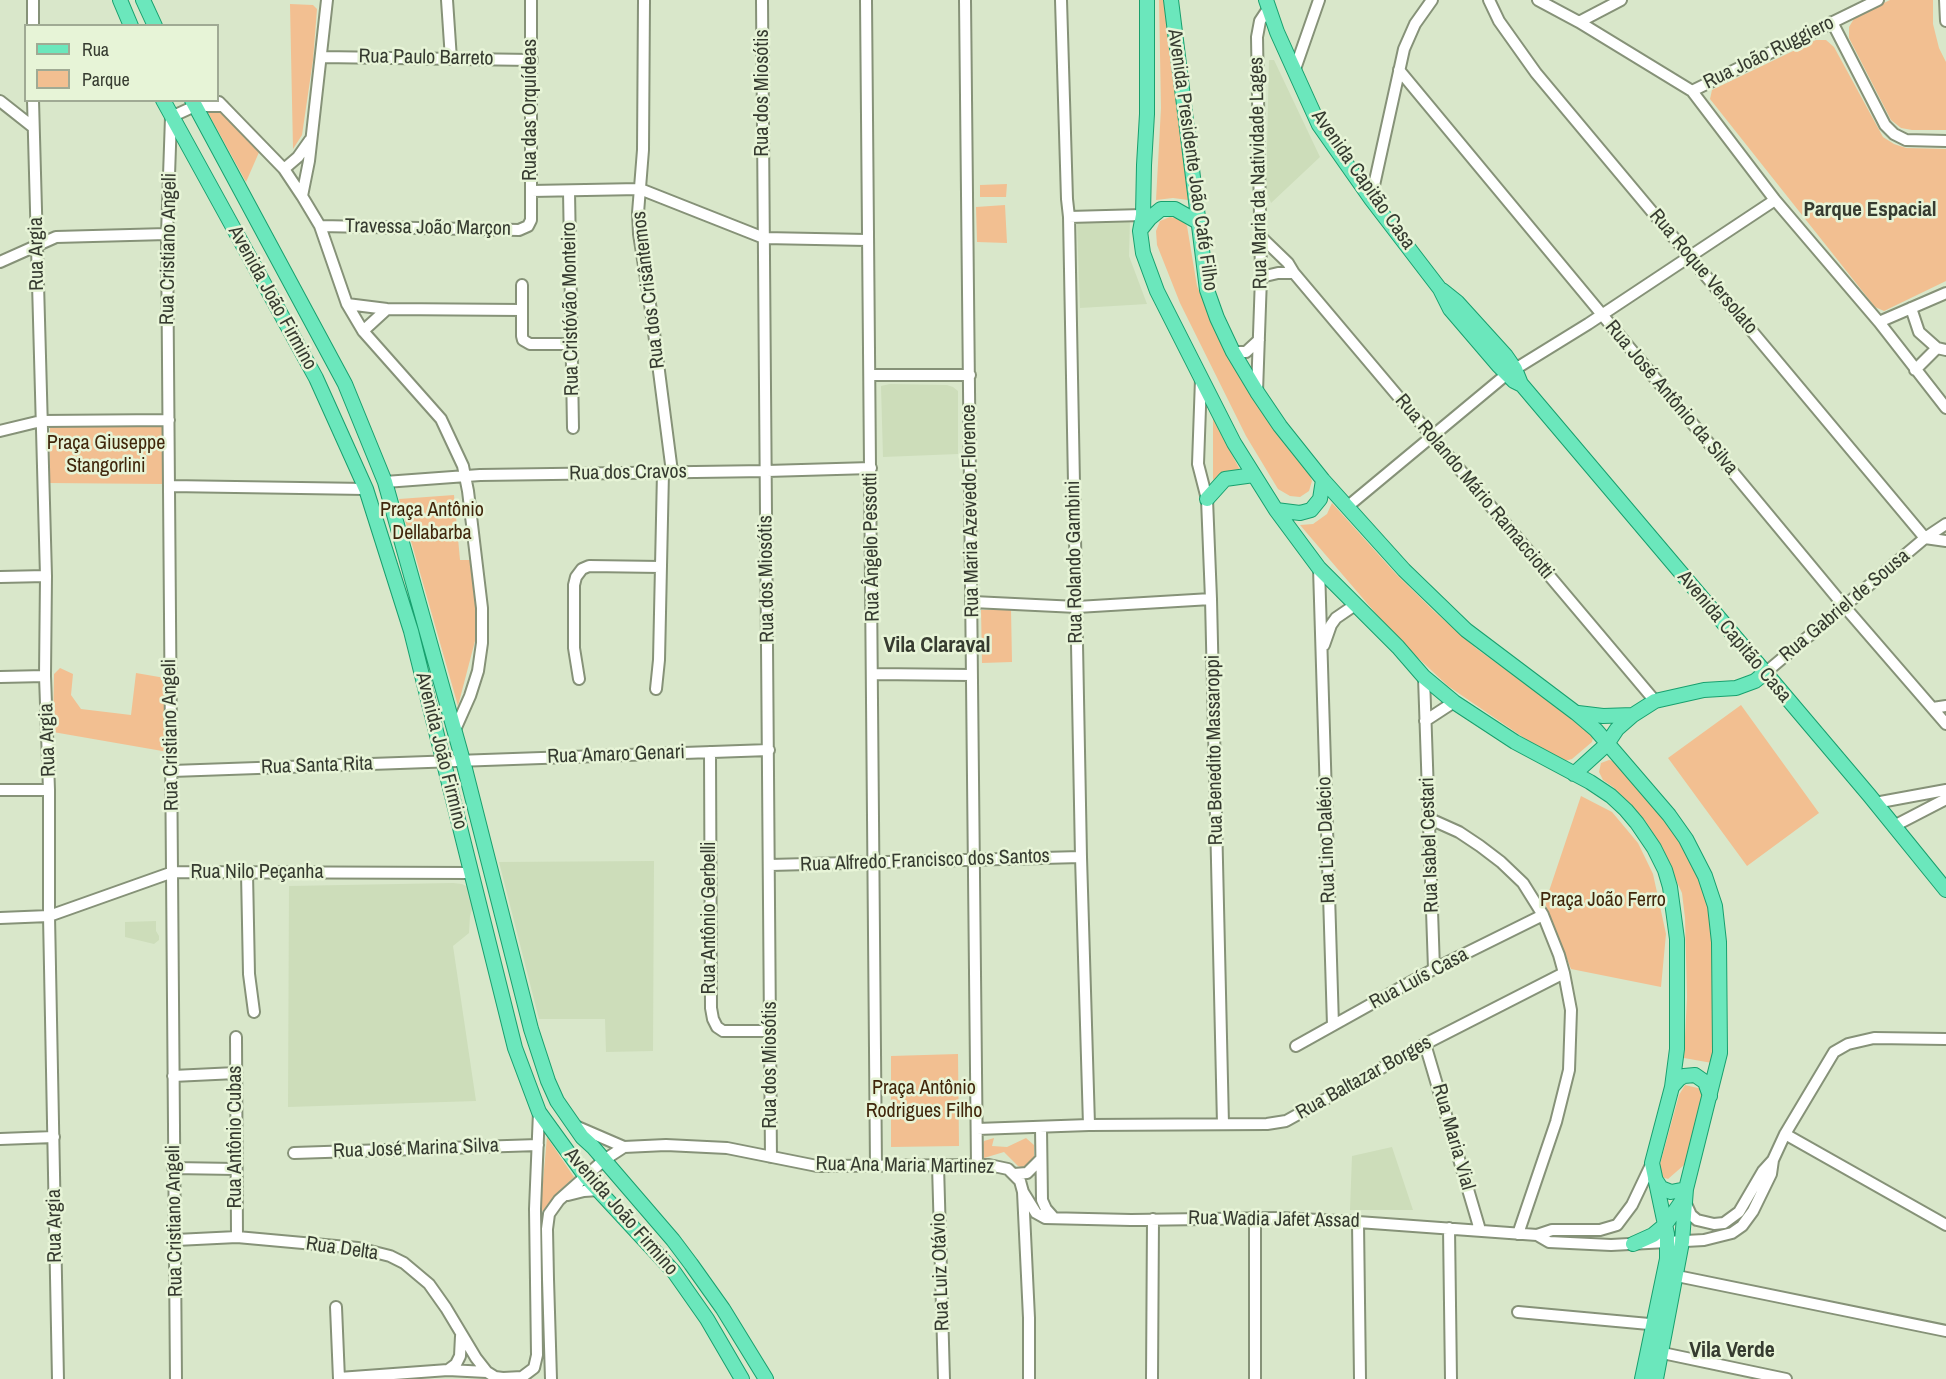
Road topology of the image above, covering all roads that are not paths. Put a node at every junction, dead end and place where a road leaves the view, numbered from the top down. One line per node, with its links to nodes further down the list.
1 (33, 0): 25 (street)
2 (120, 0): 26 (main road)
3 (143, 0): 27 (main road)
4 (327, 0): 28 (street)
5 (447, 0): 29 (street)
6 (531, 0): 30 (street, Rua das Orquídeas)
7 (644, 0): 44 (street, Rua dos Crisântemos)
8 (762, 0): 58 (street, Rua dos Miosótis)
9 (866, 0): 59 (street, Rua Ângelo Pessotti)
10 (965, 0): 81 (street, Rua Maria Azevedo Florence)
11 (1060, 0): 51 (street, Rua Rolando Gambini)
12 (1147, 0): 50 (main road, Avenida Presidente João Café Filho)
13 (1171, 0): 53 (main road, Avenida Presidente João Café Filho)
14 (1319, 0): 31 (street)
15 (1432, 0): 32 (street)
16 (1489, 0): 61 (street, Rua Roque Versolato)
17 (1538, 0): 23 (street, Rua João Ruggiero)
18 (1621, 0): 23 (street)
19 (1878, 0): 24 (street, Rua João Ruggiero)
20 (1945, 0): 22 (street)
21 (1267, 4): 31 (main road, Avenida Capitão Casa); 57 (street, Rua Maria da Natividade Lages)
22 (1946, 21)
23 (1579, 22): 33 (street, Rua João Ruggiero)
24 (1832, 22): 33 (street, Rua João Ruggiero); 42 (street)
25 (33, 24)
26 (130, 24)
27 (154, 24)
28 (321, 57): 29 (street, Rua Paulo Barreto); 41 (street)
29 (451, 59): 30 (street, Rua Paulo Barreto)
30 (532, 60): 45 (street, Rua das Orquídeas)
31 (1295, 69): 48 (main road, Avenida Capitão Casa)
32 (1399, 70): 48 (street); 71 (street, Rua José Antônio da Silva)
33 (1692, 90): 49 (street)
34 (0, 101): 40 (street)
35 (33, 102): 40 (street, Rua Argia)
36 (164, 102): 39 (main road, Avenida João Firmino)
37 (194, 103): 38 (street); 39 (street); 96 (main road, Avenida João Firmino)
38 (220, 103): 43 (street)
39 (171, 117): 56 (street, Rua Cristiano Angeli); 98 (main road, Avenida João Firmino)
40 (33, 127): 60 (street, Rua Argia)
41 (312, 136): 43 (street); 47 (street)
42 (1946, 141)
43 (284, 169): 47 (street)
44 (640, 189): 46 (street); 58 (street); 92 (street, Rua dos Crisântemos)
45 (531, 191): 46 (street); 52 (street, Rua das Orquídeas)
46 (569, 191): 75 (street, Rua Cristóvão Monteiro)
47 (302, 196): 54 (street)
48 (1371, 200): 79 (main road, Avenida Capitão Casa)
49 (1775, 200): 61 (street); 72 (street)
50 (1143, 215): 51 (street); 55 (main road, Avenida Presidente João Café Filho)
51 (1069, 217): 113 (street, Rua Rolando Gambini)
52 (531, 220): 54 (street, Travessa João Marçon)
53 (1198, 222): 55 (main road); 77 (main road, Avenida Presidente João Café Filho)
54 (320, 226): 67 (street)
55 (1140, 231): 82 (main road, Avenida Presidente João Café Filho)
56 (167, 234): 60 (street); 85 (street, Rua Cristiano Angeli)
57 (1260, 236): 63 (street, Rua Rolando Mário Ramacciotti); 64 (street, Rua Maria da Natividade Lages)
58 (764, 238): 59 (street); 91 (street, Rua dos Miosótis)
59 (867, 240): 80 (street, Rua Ângelo Pessotti)
60 (38, 245): 62 (street); 86 (street, Rua Argia)
61 (1690, 256): 71 (street); 104 (street, Rua Roque Versolato)
62 (0, 262)
63 (1294, 273): 64 (street); 89 (street, Rua Rolando Mário Ramacciotti)
64 (1261, 276): 74 (street, Rua Maria da Natividade Lages)
65 (522, 285): 70 (street)
66 (1946, 293): 68 (street)
67 (347, 304): 69 (street); 73 (street)
68 (1911, 308): 72 (street); 76 (street)
69 (387, 309): 70 (street); 73 (street)
70 (522, 310): 75 (street)
71 (1601, 314): 79 (street); 114 (street, Rua José Antônio da Silva)
72 (1879, 322): 78 (street)
73 (363, 331): 94 (street)
74 (1259, 340): 77 (street); 83 (street, Rua Maria da Natividade Lages)
75 (572, 344): 87 (street, Rua Cristóvão Monteiro)
76 (1942, 349): 78 (street)
77 (1233, 352): 83 (main road, Avenida Presidente João Café Filho)
78 (1915, 370): 84 (street)
79 (1511, 372): 89 (street); 116 (main road, Avenida Capitão Casa)
80 (870, 375): 81 (street); 90 (street, Rua Ângelo Pessotti)
81 (970, 375): 111 (street, Rua Maria Azevedo Florence)
82 (1201, 378): 93 (main road, Avenida Presidente João Café Filho); 99 (street, Rua Benedito Massaroppi)
83 (1257, 392): 95 (main road, Avenida Presidente João Café Filho)
84 (1946, 408)
85 (169, 420): 86 (street); 97 (street, Rua Cristiano Angeli)
86 (41, 421): 88 (street); 108 (street, Rua Argia)
87 (573, 428)
88 (0, 431)
89 (1431, 436): 100 (street); 124 (street, Rua Rolando Mário Ramacciotti)
90 (871, 468): 91 (street, Rua dos Cravos); 117 (street, Rua Ângelo Pessotti)
91 (766, 471): 92 (street, Rua dos Cravos); 134 (street, Rua dos Miosótis)
92 (668, 472): 94 (street, Rua dos Cravos); 106 (street, Rua dos Crisântemos)
93 (1254, 475): 99 (main road); 101 (main road, Avenida Presidente João Café Filho)
94 (465, 476): 96 (street, Rua dos Cravos); 132 (street)
95 (1323, 480): 100 (main road, Avenida Presidente João Café Filho); 101 (main road)
96 (386, 482): 132 (main road, Avenida João Firmino)
97 (170, 486): 98 (street); 138 (street, Rua Cristiano Angeli)
98 (366, 489): 137 (main road, Avenida João Firmino)
99 (1207, 499): 110 (street, Rua Benedito Massaroppi)
100 (1347, 507): 128 (main road, Avenida Presidente João Café Filho)
101 (1276, 510): 107 (main road, Avenida Presidente João Café Filho)
102 (1946, 524): 104 (street, Rua Gabriel de Sousa)
103 (1946, 534): 104 (street, Rua Gabriel de Sousa)
104 (1925, 538): 105 (street); 114 (street, Rua Gabriel de Sousa)
105 (1946, 541)
106 (661, 567): 122 (street); 123 (street, Rua dos Crisântemos)
107 (1319, 568): 112 (main road, Avenida Presidente João Café Filho); 115 (street, Rua Lino Dalécio)
108 (46, 576): 109 (street); 119 (street, Rua Argia)
109 (0, 577)
110 (1211, 599): 113 (street); 172 (street, Rua Benedito Massaroppi)
111 (973, 602): 113 (street); 118 (street, Rua Maria Azevedo Florence)
112 (1355, 605): 115 (street, Rua Lino Dalécio); 121 (main road, Avenida Presidente João Café Filho)
113 (1077, 606): 147 (street, Rua Rolando Gambini)
114 (1844, 606): 116 (street, Rua Gabriel de Sousa); 127 (street, Rua José Antônio da Silva)
115 (1321, 654): 161 (street, Rua Lino Dalécio)
116 (1765, 673): 124 (main road); 144 (main road, Avenida Capitão Casa)
117 (873, 674): 118 (street); 149 (street, Rua Ângelo Pessotti)
118 (972, 675): 148 (street, Rua Maria Azevedo Florence)
119 (45, 676): 120 (street); 141 (street, Rua Argia)
120 (0, 677)
121 (1424, 677): 125 (main road, Avenida Presidente João Café Filho); 130 (street, Rua Isabel Cestari)
122 (579, 679)
123 (656, 689)
124 (1655, 701): 129 (main road)
125 (1454, 702): 130 (street); 139 (main road, Avenida Presidente João Café Filho)
126 (1946, 706): 127 (street)
127 (1933, 708): 131 (street, Rua José Antônio da Silva)
128 (1576, 713): 129 (main road); 133 (main road, Avenida Presidente João Café Filho)
129 (1633, 715): 133 (main road)
130 (1425, 721): 145 (street, Rua Isabel Cestari)
131 (1946, 724)
132 (454, 732): 136 (main road, Avenida João Firmino)
133 (1607, 744): 139 (main road); 170 (main road, Avenida Presidente João Café Filho)
134 (769, 750): 135 (street, Rua Amaro Genari); 150 (street, Rua dos Miosótis)
135 (710, 752): 136 (street, Rua Amaro Genari); 162 (street, Rua Antônio Gerbelli)
136 (463, 761): 137 (street, Rua Santa Rita); 173 (main road, Avenida João Firmino)
137 (445, 762): 138 (street, Rua Santa Rita); 153 (main road, Avenida João Firmino)
138 (172, 771): 151 (street, Rua Cristiano Angeli)
139 (1574, 774): 169 (main road, Avenida Presidente João Café Filho)
140 (0, 790): 141 (street)
141 (49, 790): 156 (street, Rua Argia)
142 (1946, 790): 144 (street)
143 (1946, 799): 146 (street)
144 (1875, 803): 146 (main road, Avenida Capitão Casa)
145 (1430, 819): 155 (street); 158 (street, Rua Isabel Cestari)
146 (1894, 826): 154 (main road, Avenida Capitão Casa)
147 (1081, 857): 148 (street, Rua Alfredo Francisco dos Santos); 174 (street, Rua Rolando Gambini)
148 (974, 860): 149 (street, Rua Alfredo Francisco dos Santos); 176 (street, Rua Maria Azevedo Florence)
149 (874, 862): 150 (street, Rua Alfredo Francisco dos Santos); 189 (street, Rua Ângelo Pessotti)
150 (770, 865): 162 (street, Rua dos Miosótis)
151 (173, 872): 152 (street, Rua Nilo Peçanha); 156 (street, Rua Nilo Peçanha); 168 (street, Rua Cristiano Angeli)
152 (247, 873): 153 (street, Rua Nilo Peçanha); 160 (street)
153 (472, 873): 171 (main road, Avenida João Firmino)
154 (1946, 890)
155 (1543, 915): 158 (street, Rua Luís Casa); 159 (street)
156 (49, 916): 157 (street, Rua Nilo Peçanha); 178 (street, Rua Argia)
157 (0, 918)
158 (1434, 969): 161 (street, Rua Luís Casa)
159 (1564, 973): 165 (street, Rua Baltazar Borges); 208 (street)
160 (254, 1012)
161 (1333, 1025): 166 (street, Rua Luís Casa)
162 (771, 1031): 183 (street, Rua dos Miosótis)
163 (236, 1037): 167 (street, Rua Antônio Cubas)
164 (1946, 1039): 177 (street, Rua Wadia Jafet Assad)
165 (1425, 1044): 172 (street, Rua Baltazar Borges); 207 (street, Rua Maria Vial)
166 (1296, 1046)
167 (236, 1073): 168 (street); 192 (street, Rua Antônio Cubas)
168 (173, 1076): 191 (street, Rua Cristiano Angeli)
169 (1672, 1088): 170 (main road); 187 (main road, Avenida Presidente João Café Filho)
170 (1710, 1096): 199 (main road, Avenida Presidente João Café Filho)
171 (539, 1112): 180 (street); 194 (main road, Avenida João Firmino)
172 (1223, 1124): 174 (street, Rua Baltazar Borges)
173 (573, 1125): 181 (street, Rua Ana Maria Martinez); 185 (main road, Avenida João Firmino)
174 (1089, 1125): 175 (street, Rua Baltazar Borges)
175 (1041, 1128): 176 (street, Rua Baltazar Borges); 184 (street)
176 (977, 1129): 188 (street, Rua Maria Azevedo Florence)
177 (1785, 1134): 186 (street, Rua Wadia Jafet Assad); 205 (street)
178 (54, 1137): 179 (street); 225 (street, Rua Argia)
179 (0, 1139)
180 (538, 1146): 182 (street, Rua José Marina Silva); 223 (street)
181 (624, 1147): 183 (street, Rua Ana Maria Martinez); 185 (street)
182 (294, 1153)
183 (771, 1157): 189 (street, Rua Ana Maria Martinez)
184 (1041, 1159): 193 (street); 200 (street)
185 (604, 1160): 194 (street); 230 (main road, Avenida João Firmino)
186 (1773, 1160): 199 (street, Rua Wadia Jafet Assad); 212 (street, Rua Wadia Jafet Assad)
187 (1652, 1163): 195 (main road, Avenida Presidente João Café Filho); 209 (street, Rua Wadia Jafet Assad)
188 (977, 1165): 190 (street, Rua Ana Maria Martinez); 193 (street, Rua Ana Maria Martinez)
189 (876, 1166): 190 (street, Rua Ana Maria Martinez)
190 (938, 1166): 231 (street, Rua Luiz Otávio)
191 (174, 1168): 192 (street); 211 (street, Rua Cristiano Angeli)
192 (236, 1169): 210 (street, Rua Antônio Cubas)
193 (1014, 1174): 197 (street, Rua Ana Maria Martinez)
194 (586, 1177): 196 (main road, Avenida João Firmino); 198 (street)
195 (1655, 1179): 199 (main road); 204 (main road, Avenida Presidente João Café Filho)
196 (599, 1190): 198 (street); 229 (main road, Avenida João Firmino)
197 (1023, 1192): 200 (street, Rua Wadia Jafet Assad); 232 (street, Rua Ana Maria Martinez)
198 (564, 1195): 228 (street)
199 (1685, 1195): 204 (main road); 212 (main road, Avenida Presidente João Café Filho)
200 (1054, 1218): 202 (street, Rua Wadia Jafet Assad)
201 (1255, 1218): 202 (street, Rua Wadia Jafet Assad); 203 (street, Rua Wadia Jafet Assad); 234 (street)
202 (1153, 1219): 233 (street)
203 (1358, 1221): 206 (street, Rua Wadia Jafet Assad); 235 (street)
204 (1665, 1225): 213 (main road, Avenida Presidente João Café Filho); 214 (main road)
205 (1946, 1225)
206 (1449, 1228): 207 (street, Rua Wadia Jafet Assad); 236 (street)
207 (1480, 1230): 208 (street, Rua Wadia Jafet Assad)
208 (1518, 1234): 209 (street, Rua Wadia Jafet Assad)
209 (1537, 1235): 214 (street, Rua Wadia Jafet Assad)
210 (237, 1237): 211 (street, Rua Delta); 220 (street, Rua Delta)
211 (176, 1240): 226 (street, Rua Cristiano Angeli)
212 (1682, 1242): 213 (street, Rua Wadia Jafet Assad); 215 (main road, Avenida Presidente João Café Filho)
213 (1668, 1243): 214 (street, Rua Wadia Jafet Assad); 218 (main road, Avenida Presidente João Café Filho)
214 (1633, 1244)
215 (1677, 1276): 218 (main road, Avenida Presidente João Café Filho); 219 (street)
216 (336, 1307): 227 (street)
217 (1518, 1312): 218 (street)
218 (1659, 1325): 221 (main road, Avenida Presidente João Café Filho)
219 (1946, 1331)
220 (461, 1332): 222 (street); 224 (street, Rua Delta)
221 (1654, 1351): 237 (main road, Avenida Presidente João Café Filho); 238 (main road, Avenida Presidente João Café Filho); 239 (street)
222 (448, 1370): 224 (street); 227 (street)
223 (533, 1373): 224 (street)
224 (493, 1376)
225 (58, 1379)
226 (176, 1379)
227 (339, 1379)
228 (551, 1379)
229 (742, 1379)
230 (766, 1379)
231 (944, 1379)
232 (1029, 1379)
233 (1152, 1379)
234 (1255, 1379)
235 (1360, 1379)
236 (1451, 1379)
237 (1642, 1379)
238 (1656, 1379)
239 (1786, 1379)

